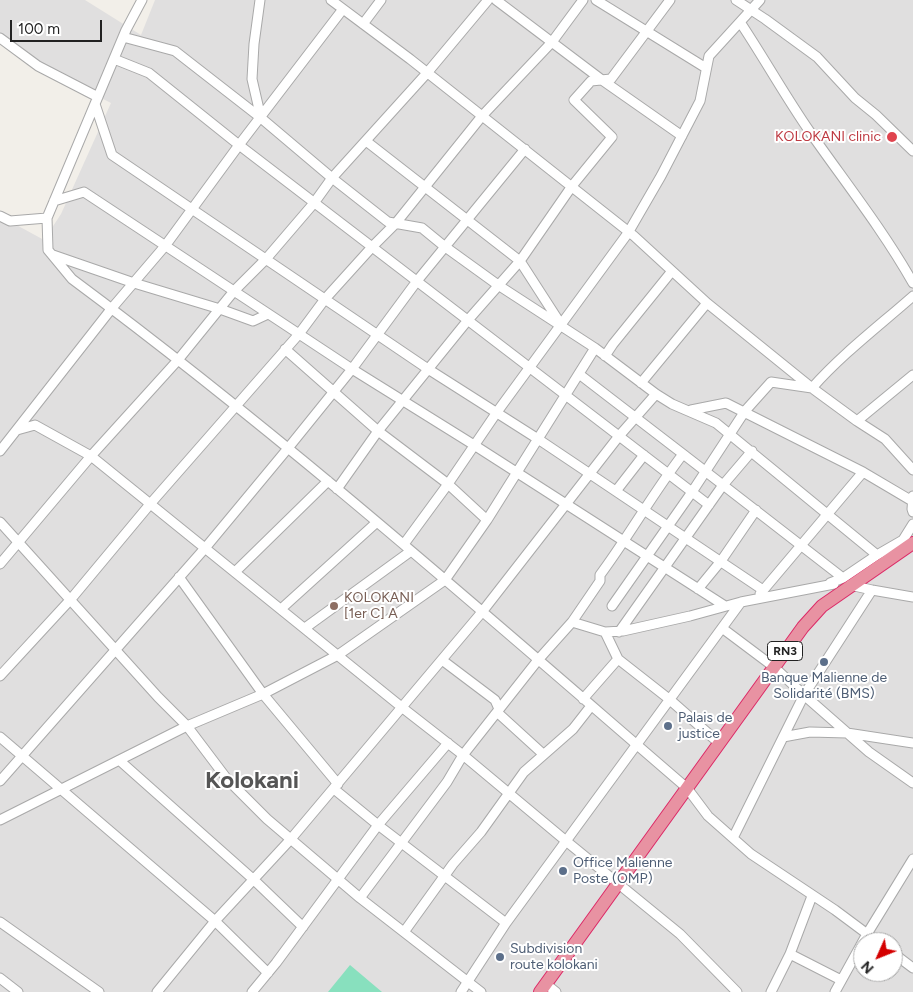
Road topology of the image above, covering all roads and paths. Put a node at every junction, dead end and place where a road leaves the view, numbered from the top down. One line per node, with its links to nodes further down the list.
1 (142, 0): 18 (street)
2 (260, 0): 26 (street)
3 (331, 0): 12 (street)
4 (381, 0): 15 (street)
5 (488, 0): 22 (street)
6 (496, 0): 19 (street)
7 (582, 0): 19 (street)
8 (596, 0): 16 (street)
9 (670, 0): 16 (street)
10 (736, 0): 13 (street)
11 (760, 0): 13 (street)
12 (343, 9): 15 (street); 26 (street)
13 (752, 10): 14 (street); 31 (street)
14 (740, 22): 21 (street); 52 (street)
15 (363, 24): 22 (street)
16 (646, 32): 21 (street); 23 (street)
17 (0, 38): 24 (street)
18 (123, 38): 20 (street); 26 (street)
19 (552, 42): 23 (street); 25 (street)
20 (114, 60): 24 (street); 29 (street)
21 (706, 68): 27 (street)
22 (428, 73): 25 (street); 28 (street)
23 (602, 80): 27 (street); 33 (street)
24 (96, 101): 35 (street); 37 (street)
25 (482, 116): 30 (street); 34 (street)
26 (261, 118): 29 (street); 32 (street)
27 (682, 136): 42 (street)
28 (366, 141): 32 (street); 34 (street)
29 (239, 145): 36 (street); 37 (street)
30 (525, 150): 33 (street); 40 (street)
31 (913, 151)
32 (332, 178): 36 (street); 41 (street)
33 (572, 186): 42 (street); 48 (street)
34 (425, 187): 40 (street); 41 (street)
35 (54, 201): 39 (street); 43 (street)
36 (314, 202): 45 (street); 47 (street)
37 (191, 209): 43 (street); 47 (street)
38 (0, 216): 39 (street)
39 (47, 218): 46 (street)
40 (466, 220): 44 (street); 48 (street)
41 (396, 223): 44 (street); 45 (street)
42 (628, 233): 49 (street); 62 (street)
43 (165, 246): 51 (street); 54 (street)
44 (444, 246): 50 (street); 53 (street)
45 (372, 247): 50 (street); 56 (street)
46 (53, 255): 51 (street); 58 (street)
47 (266, 260): 54 (street); 56 (street)
48 (520, 261): 53 (street); 62 (street)
49 (672, 271): 57 (street); 67 (street)
50 (417, 281): 61 (street); 64 (street)
51 (134, 283): 58 (street); 59 (street)
52 (913, 283)
53 (498, 285): 61 (street); 62 (street)
54 (234, 291): 59 (street); 60 (street)
55 (913, 296): 75 (street)
56 (325, 299): 63 (street); 64 (street)
57 (707, 303): 74 (street); 75 (street)
58 (112, 308): 68 (street); 86 (street)
59 (220, 308): 60 (street); 68 (street)
60 (268, 314): 63 (street)
61 (468, 320): 69 (street); 71 (street)
62 (561, 326): 65 (street); 69 (street)
63 (299, 334): 66 (street); 70 (street)
64 (376, 334): 70 (street); 71 (street)
65 (594, 348): 67 (street); 72 (street)
66 (285, 349): 76 (street); 80 (street)
67 (605, 356): 74 (street)
68 (178, 360): 80 (street); 97 (street)
69 (531, 367): 77 (street); 83 (street)
70 (352, 369): 76 (street); 79 (street)
71 (428, 369): 79 (street); 83 (street)
72 (579, 374): 77 (street); 84 (street)
73 (913, 375): 85 (street)
74 (641, 383): 78 (street)
75 (812, 388): 82 (street); 85 (street)
76 (334, 391): 87 (street); 92 (street)
77 (566, 394): 89 (street); 90 (street)
78 (656, 394): 81 (street); 84 (street)
79 (402, 400): 87 (street); 91 (street)
80 (236, 406): 92 (street); 112 (street)
81 (691, 410): 82 (street); 88 (street)
82 (745, 411): 88 (street); 100 (street)
83 (497, 412): 90 (street); 91 (street)
84 (635, 418): 89 (street); 95 (street)
85 (857, 421): 98 (street)
86 (17, 430): 93 (street); 97 (street)
87 (378, 431): 105 (street); 107 (street)
88 (730, 434): 94 (street); 99 (street)
89 (619, 436): 96 (street); 101 (street)
90 (538, 439): 101 (street); 103 (street)
91 (474, 445): 103 (street); 105 (street)
92 (289, 448): 104 (street); 130 (street)
93 (0, 451)
94 (752, 452): 106 (street); 118 (street)
95 (683, 454): 99 (street); 102 (street)
96 (644, 455): 102 (street); 108 (street)
97 (91, 456): 112 (street); 126 (street)
98 (913, 470)
99 (705, 471): 106 (street); 109 (street)
100 (863, 472): 111 (street); 118 (street)
101 (590, 473): 108 (street); 113 (street)
102 (668, 473): 109 (street); 115 (street)
103 (517, 474): 113 (street); 119 (street)
104 (328, 481): 107 (street); 137 (street)
105 (448, 484): 119 (street); 128 (street)
106 (723, 485): 114 (street); 116 (street)
107 (338, 489): 121 (street)
108 (616, 491): 115 (street)
109 (692, 492): 114 (street); 123 (street)
110 (913, 496): 111 (street)
111 (912, 501): 117 (street)
112 (151, 503): 130 (street); 145 (street)
113 (566, 504): 125 (street); 151 (street)
114 (708, 505): 124 (street)
115 (645, 510): 123 (street); 125 (street)
116 (756, 510): 129 (street); 134 (street)
117 (913, 512)
118 (828, 513): 129 (street); 132 (street)
119 (487, 520): 139 (street)
120 (0, 522): 126 (street)
121 (377, 522): 128 (street); 150 (street)
122 (913, 524): 132 (street)
123 (668, 526): 124 (street); 133 (street)
124 (686, 537): 134 (street); 136 (street)
125 (625, 541): 133 (street); 152 (street)
126 (19, 543): 135 (street); 145 (street)
127 (913, 543): 140 (highway, RN3)
128 (404, 544): 131 (street)
129 (801, 544): 140 (street); 142 (street)
130 (206, 547): 137 (street); 138 (street)
131 (411, 551): 139 (street); 153 (street)
132 (877, 555): 140 (street)
133 (647, 556): 136 (street); 148 (street)
134 (721, 561): 141 (street); 142 (street)
135 (0, 564)
136 (664, 567): 141 (street); 156 (street)
137 (235, 572): 150 (street)
138 (179, 577): 157 (street); 164 (street)
139 (445, 580): 151 (street); 158 (street)
140 (847, 582): 143 (street); 146 (street); 162 (highway, RN3)
141 (698, 589): 149 (street)
142 (763, 590): 146 (street)
143 (872, 590): 144 (street); 165 (street)
144 (913, 597)
145 (71, 599): 157 (street); 163 (street)
146 (755, 599): 147 (street)
147 (741, 602): 149 (street); 154 (street)
148 (612, 606)
149 (725, 606): 156 (street)
150 (281, 609): 153 (street)
151 (482, 612): 159 (street); 160 (street)
152 (572, 622): 155 (street); 160 (street)
153 (305, 628): 158 (street)
154 (722, 628): 162 (street); 167 (street)
155 (605, 632): 156 (street); 161 (street)
156 (619, 632)
157 (116, 649): 171 (street); 181 (street)
158 (338, 655): 164 (street); 169 (street)
159 (442, 660): 169 (street); 170 (street)
160 (538, 660): 166 (street); 170 (street)
161 (618, 660): 166 (street); 167 (street)
162 (774, 667): 165 (street); 176 (highway, RN3)
163 (0, 676)
164 (264, 694): 171 (street); 185 (street)
165 (804, 695): 172 (street); 174 (street)
166 (583, 699): 168 (street)
167 (669, 699): 176 (street); 178 (street)
168 (590, 706): 178 (street); 179 (street)
169 (402, 707): 175 (street); 185 (street)
170 (499, 709): 179 (street); 180 (street)
171 (187, 726): 182 (street); 192 (street)
172 (847, 733): 174 (street); 177 (street); 184 (street)
173 (0, 737): 181 (street)
174 (783, 737): 191 (street)
175 (448, 743): 180 (street); 190 (street)
176 (719, 743): 186 (highway, RN3)
177 (913, 743)
178 (636, 745): 186 (street); 193 (street)
179 (543, 754): 188 (street)
180 (463, 755): 188 (street); 194 (street)
181 (22, 756): 183 (street); 187 (street)
182 (119, 760): 187 (street); 197 (street)
183 (0, 781)
184 (913, 783)
185 (336, 786): 190 (street); 192 (street)
186 (686, 788): 191 (street); 199 (highway, RN3)
187 (59, 790): 189 (street); 203 (street)
188 (508, 792): 193 (street); 196 (street)
189 (0, 820)
190 (378, 825): 194 (street); 198 (street)
191 (733, 838): 200 (street)
192 (290, 840): 197 (street); 198 (street)
193 (566, 841): 199 (street); 204 (street)
194 (401, 843): 196 (street); 201 (street)
195 (913, 859): 208 (street)
196 (445, 877): 204 (street); 206 (street)
197 (254, 880): 203 (street); 205 (street)
198 (338, 880): 201 (street); 205 (street)
199 (618, 882): 215 (highway, RN3); 222 (street)
200 (812, 896): 207 (street); 209 (street)
201 (360, 898): 206 (street)
202 (0, 922): 217 (street)
203 (215, 922): 211 (street); 218 (street)
204 (506, 923): 214 (street)
205 (303, 927): 211 (street)
206 (404, 932): 214 (street)
207 (864, 932)
208 (868, 932)
209 (790, 954): 213 (street); 223 (street)
210 (853, 959): 213 (street)
211 (268, 973): 219 (street)
212 (0, 978): 216 (street)
213 (841, 980): 224 (street)
214 (468, 982): 220 (street); 221 (street)
215 (547, 989)
216 (18, 992)
217 (99, 992)
218 (157, 992)
219 (252, 992)
220 (462, 992)
221 (481, 992)
222 (737, 992)
223 (771, 992)
224 (835, 992)

